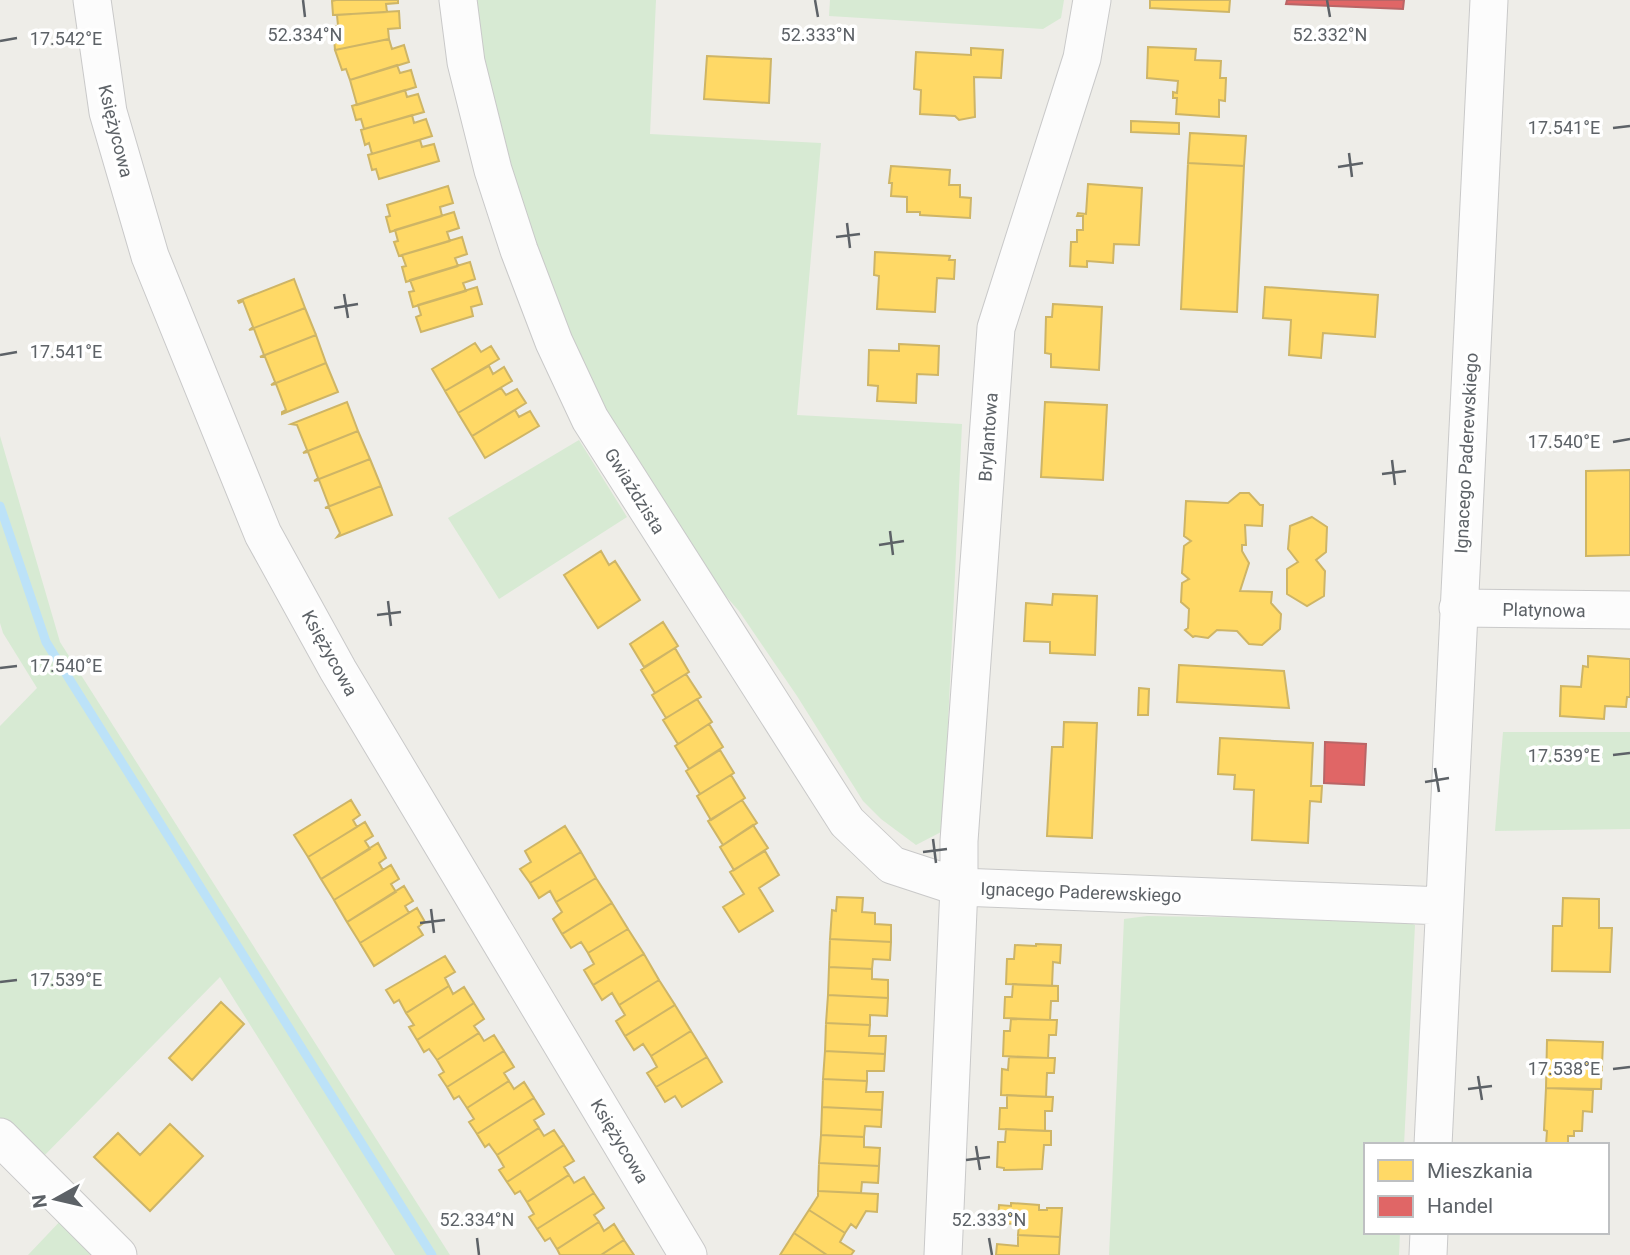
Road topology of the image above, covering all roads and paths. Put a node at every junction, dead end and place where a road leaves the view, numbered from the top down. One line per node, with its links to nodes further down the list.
1 (92, 0): 13 (street, Księżycowa)
2 (458, 0): 7 (street, Gwiaździsta)
3 (1092, 0): 7 (street, Brylantowa)
4 (1489, 0): 5 (street, Ignacego Paderewskiego)
5 (1458, 608): 6 (street, Platynowa); 8 (street, Ignacego Paderewskiego)
6 (1630, 610)
7 (959, 887): 8 (street, Ignacego Paderewskiego); 14 (street, Ignacego Paderewskiego)
8 (1444, 906): 10 (street, Ignacego Paderewskiego)
9 (0, 1137): 12 (street)
10 (1433, 1143)
11 (1429, 1234): 15 (street)
12 (118, 1255)
13 (688, 1255)
14 (943, 1255)
15 (1428, 1255)

